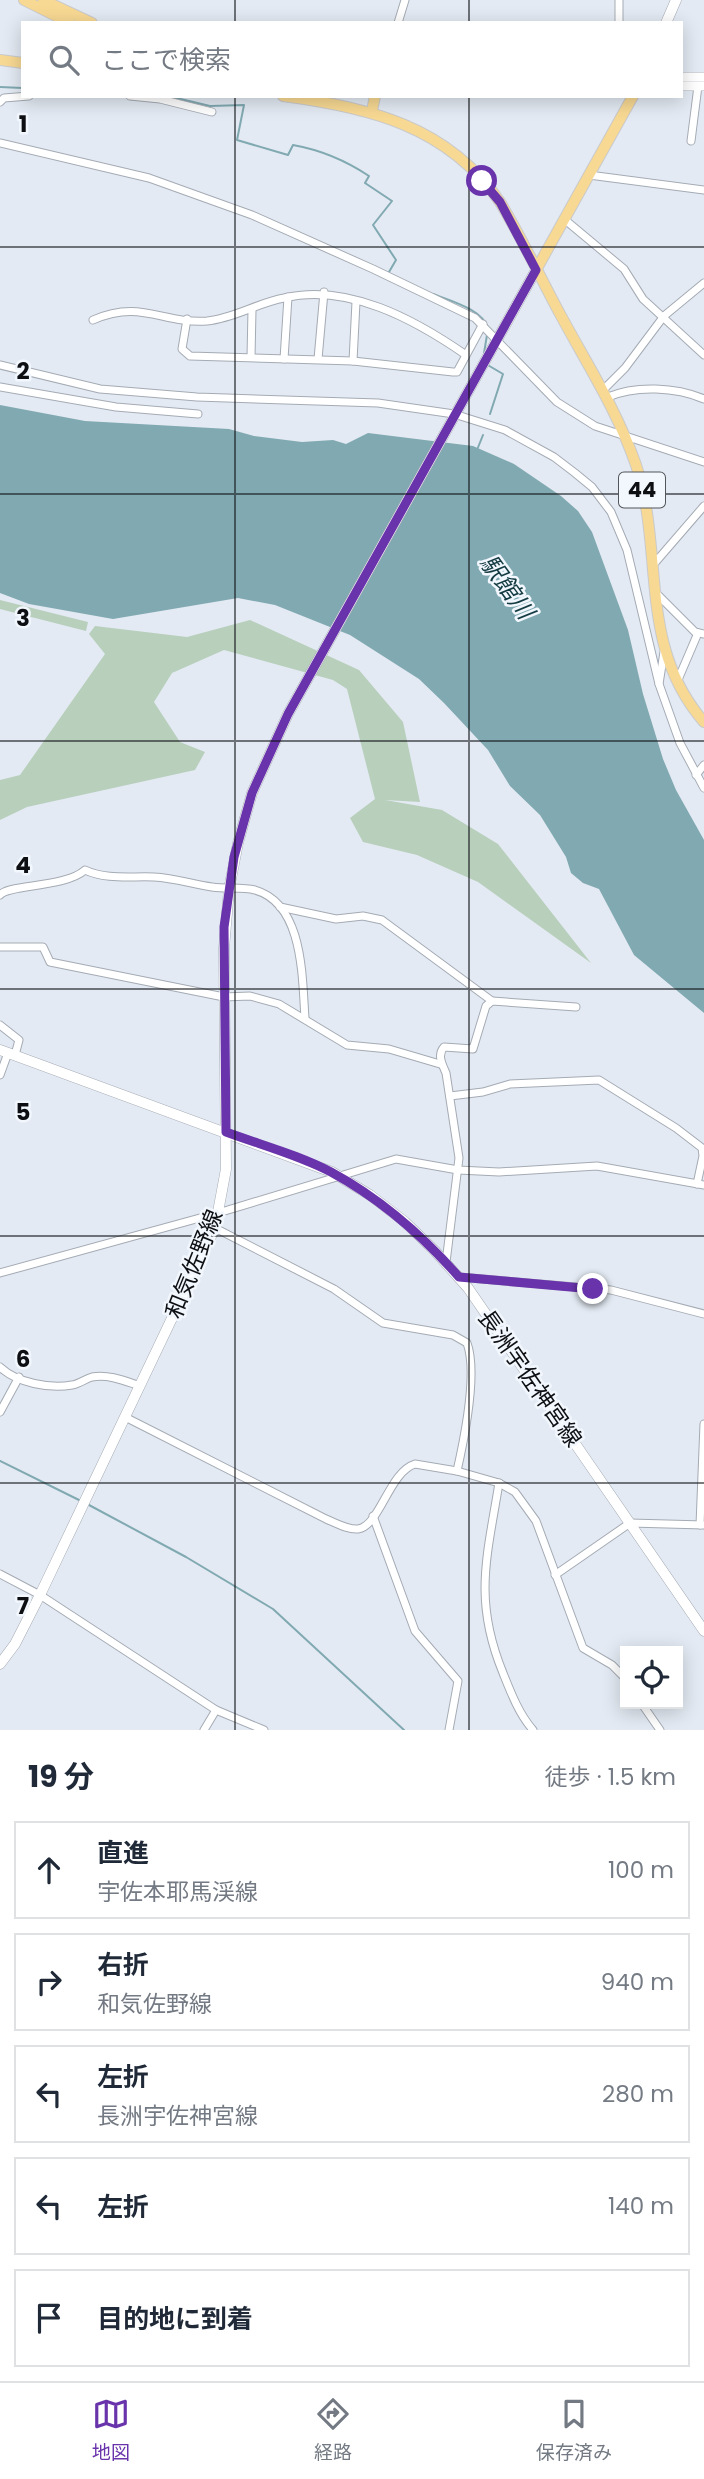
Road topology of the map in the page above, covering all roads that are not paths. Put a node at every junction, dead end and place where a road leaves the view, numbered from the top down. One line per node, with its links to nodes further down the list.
1 (24, 0): 6 (main road)
2 (43, 0): 7 (main road)
3 (405, 0): 8 (street)
4 (619, 0): 9 (street)
5 (676, 0): 10 (main road)
6 (66, 21)
7 (88, 21)
8 (399, 21)
9 (620, 21)
10 (667, 21)
11 (0, 60): 12 (main road)
12 (21, 63)
13 (683, 77): 14 (street)
14 (704, 77)
15 (683, 86): 16 (street)
16 (701, 86): 25 (street)
17 (21, 97): 22 (street)
18 (150, 98): 24 (street)
19 (295, 98): 23 (main road, 44)
20 (375, 98): 23 (main road)
21 (632, 98): 27 (main road)
22 (0, 102)
23 (372, 111): 30 (main road, 44)
24 (212, 112)
25 (691, 141)
26 (0, 143): 39 (street)
27 (589, 175): 28 (street); 29 (main road)
28 (704, 190)
29 (564, 219): 30 (main road); 36 (street)
30 (536, 270): 40 (main road, 和気佐野線); 49 (main road, 44)
31 (704, 283): 36 (street)
32 (324, 292): 33 (street); 34 (street); 45 (street)
33 (288, 297): 35 (street); 44 (street)
34 (356, 302): 41 (street); 46 (street)
35 (252, 310): 37 (street); 43 (street)
36 (664, 316): 42 (street); 49 (street)
37 (187, 319): 38 (street); 43 (street)
38 (93, 320)
39 (483, 324): 40 (street); 41 (street)
40 (497, 339): 52 (main road, 和気佐野線); 53 (street)
41 (466, 355): 46 (street)
42 (704, 355)
43 (251, 358): 44 (street)
44 (284, 359): 45 (street)
45 (318, 359): 46 (street)
46 (353, 361)
47 (0, 366): 52 (street)
48 (0, 387): 51 (street)
49 (606, 393): 50 (street); 53 (main road, 44)
50 (704, 399)
51 (198, 414)
52 (453, 416): 61 (street); 66 (main road, 和気佐野線)
53 (625, 438): 54 (street); 56 (main road, 44)
54 (704, 462)
55 (704, 506): 56 (street)
56 (653, 566): 57 (main road, 44)
57 (654, 592): 58 (street); 59 (main road, 44)
58 (701, 634): 60 (street)
59 (664, 652): 60 (main road, 44); 61 (street)
60 (677, 683): 62 (main road, 44)
61 (659, 684): 64 (street)
62 (704, 722)
63 (704, 765): 64 (street)
64 (696, 775): 65 (street)
65 (704, 788)
66 (229, 889): 67 (street); 68 (street); 70 (main road, 和気佐野線)
67 (0, 895)
68 (280, 907): 71 (street); 73 (street)
69 (0, 947): 70 (street)
70 (224, 997): 73 (street); 79 (main road, 和気佐野線)
71 (492, 1001): 72 (street); 76 (street)
72 (576, 1007)
73 (305, 1018): 76 (street)
74 (0, 1025): 75 (street)
75 (8, 1053): 77 (street); 79 (main road, 長洲宇佐神宮線)
76 (440, 1063): 78 (street)
77 (0, 1075)
78 (450, 1096): 80 (street); 82 (street)
79 (226, 1132): 81 (main road, 長洲宇佐神宮線); 83 (main road, 和気佐野線)
80 (458, 1170): 81 (street); 82 (street); 85 (street)
81 (341, 1178): 83 (street); 85 (main road, 長洲宇佐神宮線)
82 (700, 1184)
83 (218, 1213): 84 (main road, 和気佐野線); 86 (street)
84 (215, 1228): 91 (main road, 和気佐野線); 95 (street)
85 (446, 1262): 87 (main road, 長洲宇佐神宮線)
86 (0, 1273)
87 (459, 1277): 88 (street); 98 (main road, 長洲宇佐神宮線)
88 (704, 1314)
89 (0, 1367): 90 (street)
90 (19, 1377): 91 (street); 92 (street)
91 (140, 1386): 93 (main road, 和気佐野線)
92 (0, 1412)
93 (125, 1418): 97 (street); 102 (main road, 和気佐野線)
94 (704, 1424): 99 (street)
95 (457, 1471): 96 (street); 97 (street)
96 (499, 1483): 101 (street); 111 (street)
97 (373, 1516): 110 (street)
98 (630, 1523): 99 (street); 101 (street); 103 (main road, 長洲宇佐神宮線)
99 (702, 1525)
100 (0, 1574): 102 (street)
101 (555, 1575): 105 (street)
102 (40, 1595): 104 (main road, 和気佐野線); 107 (street)
103 (704, 1631)
104 (0, 1664)
105 (620, 1673)
106 (645, 1709): 112 (street)
107 (216, 1710): 108 (street); 109 (street)
108 (204, 1730)
109 (264, 1730)
110 (449, 1730)
111 (533, 1730)
112 (660, 1730)

